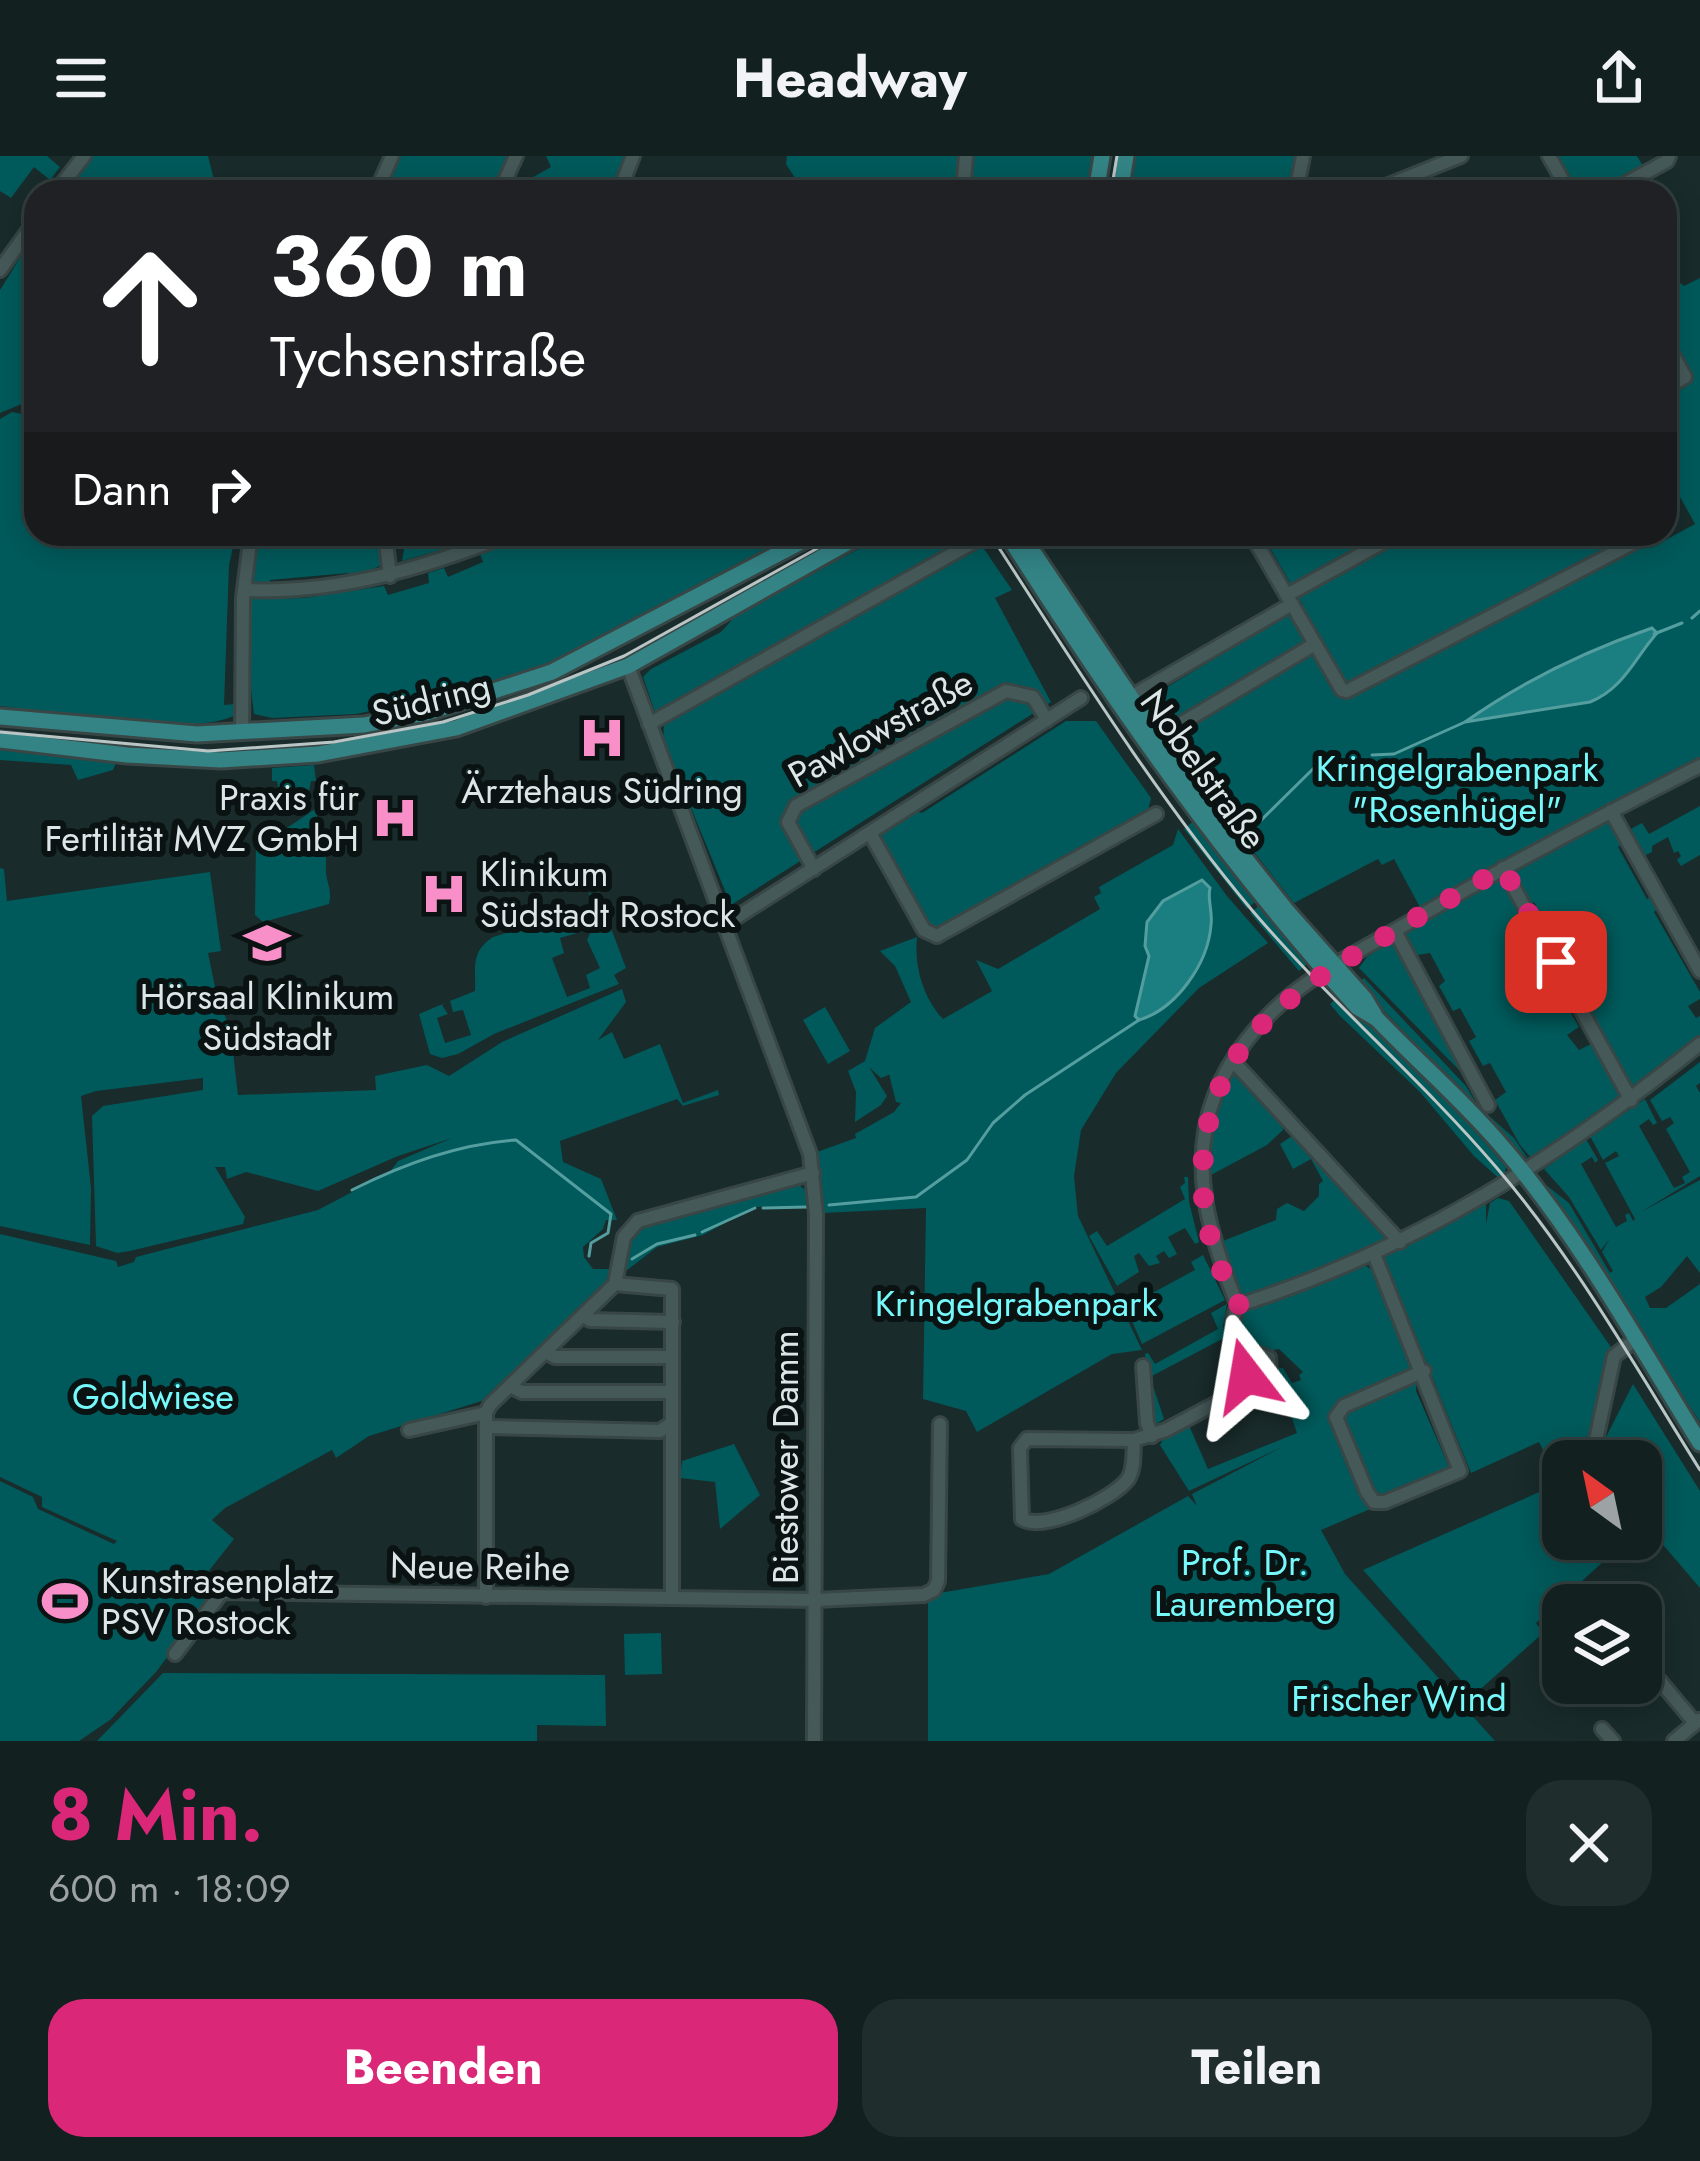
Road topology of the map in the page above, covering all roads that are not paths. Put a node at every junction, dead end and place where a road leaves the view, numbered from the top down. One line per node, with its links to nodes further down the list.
1 (84, 156): 4 (street)
2 (1461, 156): 5 (street)
3 (1669, 156): 6 (street)
4 (65, 180)
5 (1401, 180)
6 (1632, 180)
7 (24, 237): 8 (street)
8 (0, 270)
9 (250, 546): 21 (street)
10 (386, 546): 20 (street)
11 (480, 546): 20 (street)
12 (793, 546): 23 (main road, Südring)
13 (842, 546): 25 (main road, Südring)
14 (967, 546): 30 (street)
15 (1015, 546): 27 (main road, Nobelstraße)
16 (1028, 546): 27 (main road, Nobelstraße)
17 (1260, 546): 22 (street)
18 (1377, 546): 22 (street)
19 (1628, 546): 24 (street)
20 (389, 576): 21 (street)
21 (244, 590): 31 (street)
22 (1292, 596): 24 (street); 27 (street)
23 (617, 639): 25 (main road); 31 (main road, Südring)
24 (1315, 644): 32 (street)
25 (628, 666): 30 (street, Biestower Damm); 34 (main road, Südring)
26 (1081, 698): 29 (street)
27 (1124, 701): 32 (main road, Nobelstraße); 43 (main road, Nobelstraße)
28 (0, 717): 31 (main road, Südring)
29 (1047, 720): 38 (street); 40 (street, Pawlowstraße)
30 (650, 724): 41 (street, Biestower Damm)
31 (242, 732): 34 (main road)
32 (1157, 738): 43 (main road, Nobelstraße)
33 (0, 740): 34 (main road, Südring)
34 (242, 759)
35 (1700, 766): 36 (street)
36 (1611, 811): 39 (street); 44 (street)
37 (1156, 814): 38 (street, Nobelstraße)
38 (870, 833): 40 (street)
39 (1503, 868): 42 (street); 47 (street)
40 (814, 869): 41 (street)
41 (726, 924): 49 (street, Biestower Damm)
42 (1395, 931): 43 (street); 48 (street)
43 (1331, 969): 46 (street); 50 (main road, Nobelstraße)
44 (1700, 971)
45 (1700, 1045): 47 (street)
46 (1233, 1061): 51 (street); 54 (street)
47 (1631, 1100): 50 (street)
48 (1488, 1105)
49 (813, 1173): 53 (street); 76 (street, Biestower Damm)
50 (1524, 1174): 51 (street); 57 (main road, Nobelstraße)
51 (1400, 1242): 52 (street)
52 (1374, 1255): 54 (street); 62 (street)
53 (614, 1284): 55 (street); 56 (street)
54 (1239, 1304): 58 (street)
55 (582, 1316): 56 (street); 59 (street)
56 (673, 1322): 60 (street)
57 (1636, 1340): 72 (street); 73 (main road, Nobelstraße)
58 (1237, 1346): 64 (street); 64 (street)
59 (545, 1352): 60 (street); 63 (street)
60 (672, 1357): 65 (street)
61 (1143, 1366): 70 (street)
62 (1424, 1371): 62 (street)
63 (510, 1386): 65 (street); 66 (street)
64 (1250, 1386): 70 (street)
65 (672, 1392): 67 (street)
66 (487, 1420): 67 (street); 69 (street); 74 (street)
67 (672, 1423): 75 (street)
68 (940, 1424): 76 (street, Neue Reihe)
69 (409, 1430)
70 (1152, 1436): 71 (street)
71 (1134, 1440): 71 (street)
72 (1596, 1440)
73 (1700, 1444)
74 (486, 1597): 75 (street, Neue Reihe); 77 (street, Neue Reihe)
75 (672, 1598): 76 (street, Neue Reihe)
76 (815, 1600): 81 (street, Biestower Damm)
77 (175, 1654)
78 (1662, 1683): 79 (street)
79 (1697, 1721): 83 (street)
80 (1602, 1729): 82 (street)
81 (814, 1741)
82 (1612, 1741)
83 (1674, 1741)

